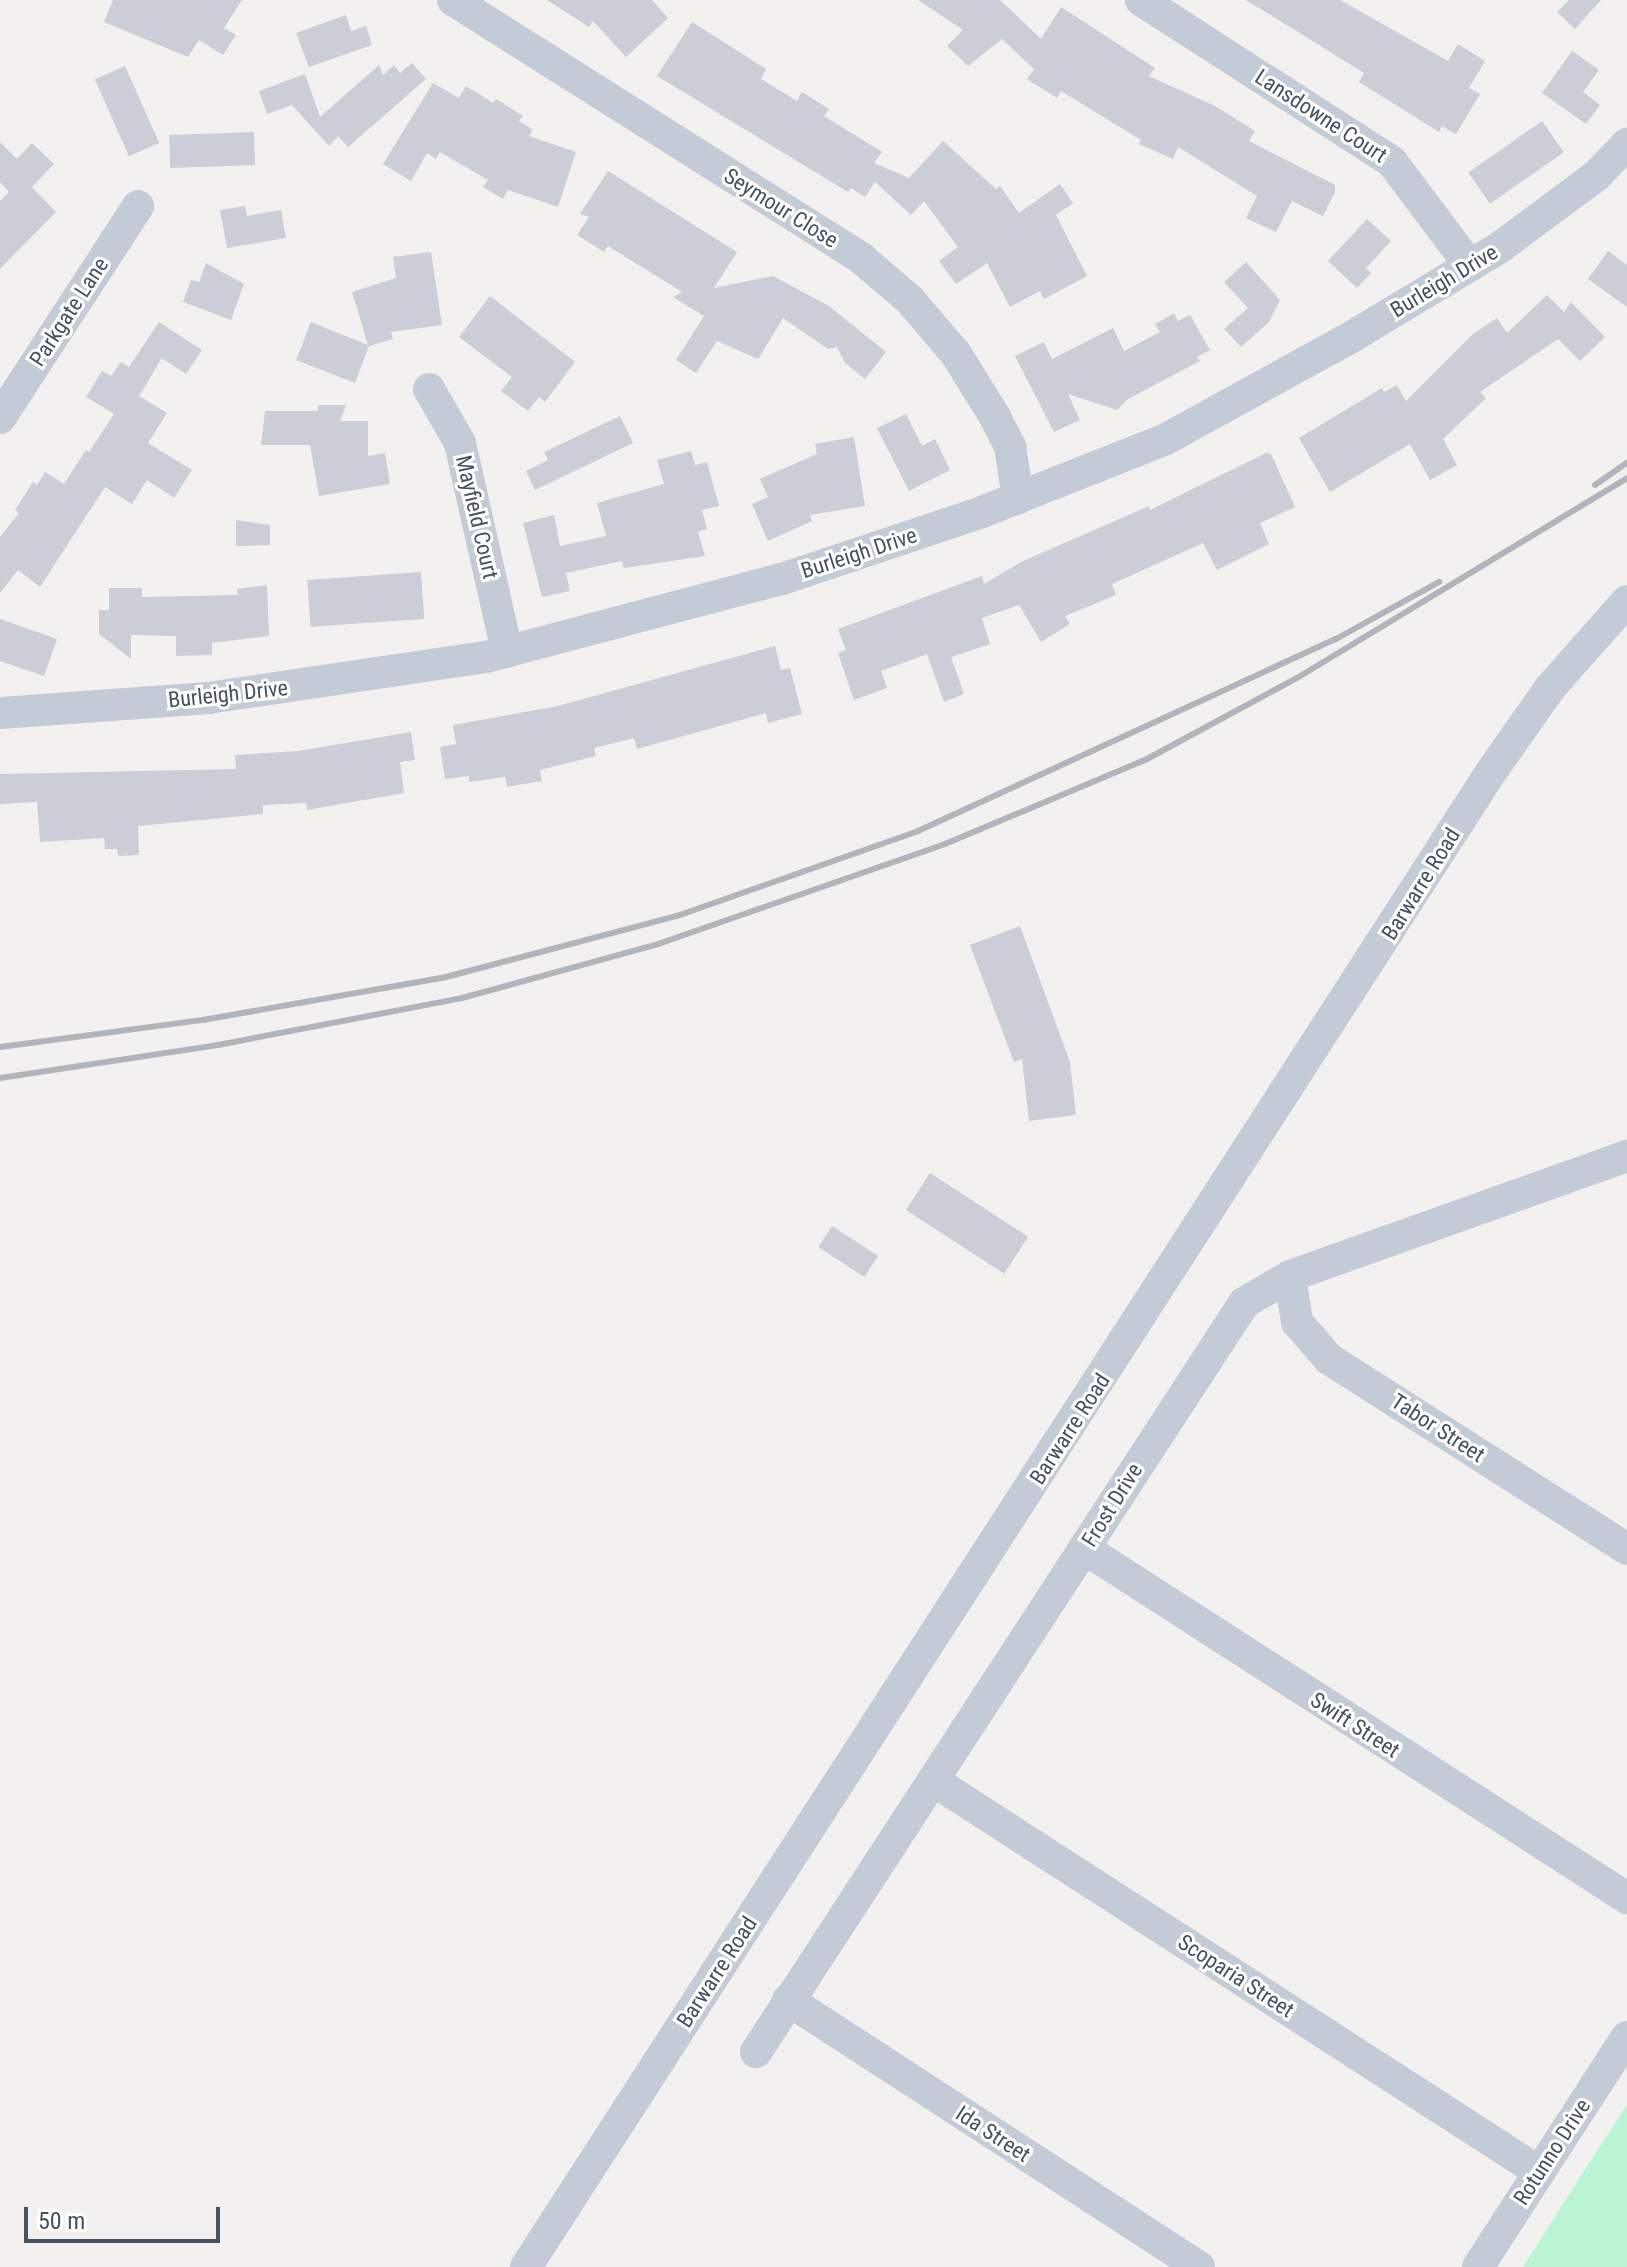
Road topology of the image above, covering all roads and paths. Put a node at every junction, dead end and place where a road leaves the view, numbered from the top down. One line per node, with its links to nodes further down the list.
1 (453, 0): 8 (street, Seymour Close)
2 (1141, 0): 5 (street, Lansdowne Court)
3 (1627, 144): 5 (street, Burleigh Drive)
4 (138, 206): 7 (street, Parkgate Lane)
5 (1470, 266): 8 (street, Burleigh Drive)
6 (429, 389): 10 (street, Mayfield Court)
7 (0, 418)
8 (1018, 498): 10 (street, Burleigh Drive)
9 (1627, 601): 22 (street, Barwarre Road)
10 (507, 652): 11 (street, Burleigh Drive)
11 (0, 713)
12 (1627, 1156): 13 (street, Frost Drive)
13 (1290, 1276): 14 (street, Frost Drive); 15 (street, Tabor Street)
14 (1085, 1549): 16 (street, Frost Drive); 17 (street, Swift Street)
15 (1627, 1549)
16 (934, 1781): 18 (street, Frost Drive); 21 (street, Scoparia Street)
17 (1627, 1898)
18 (788, 2000): 20 (street, Frost Drive); 23 (street, Ida Street)
19 (1627, 2037): 21 (street, Rotunno Drive)
20 (756, 2052)
21 (1538, 2171): 24 (street, Rotunno Drive)
22 (526, 2267)
23 (1199, 2267)
24 (1478, 2267)

